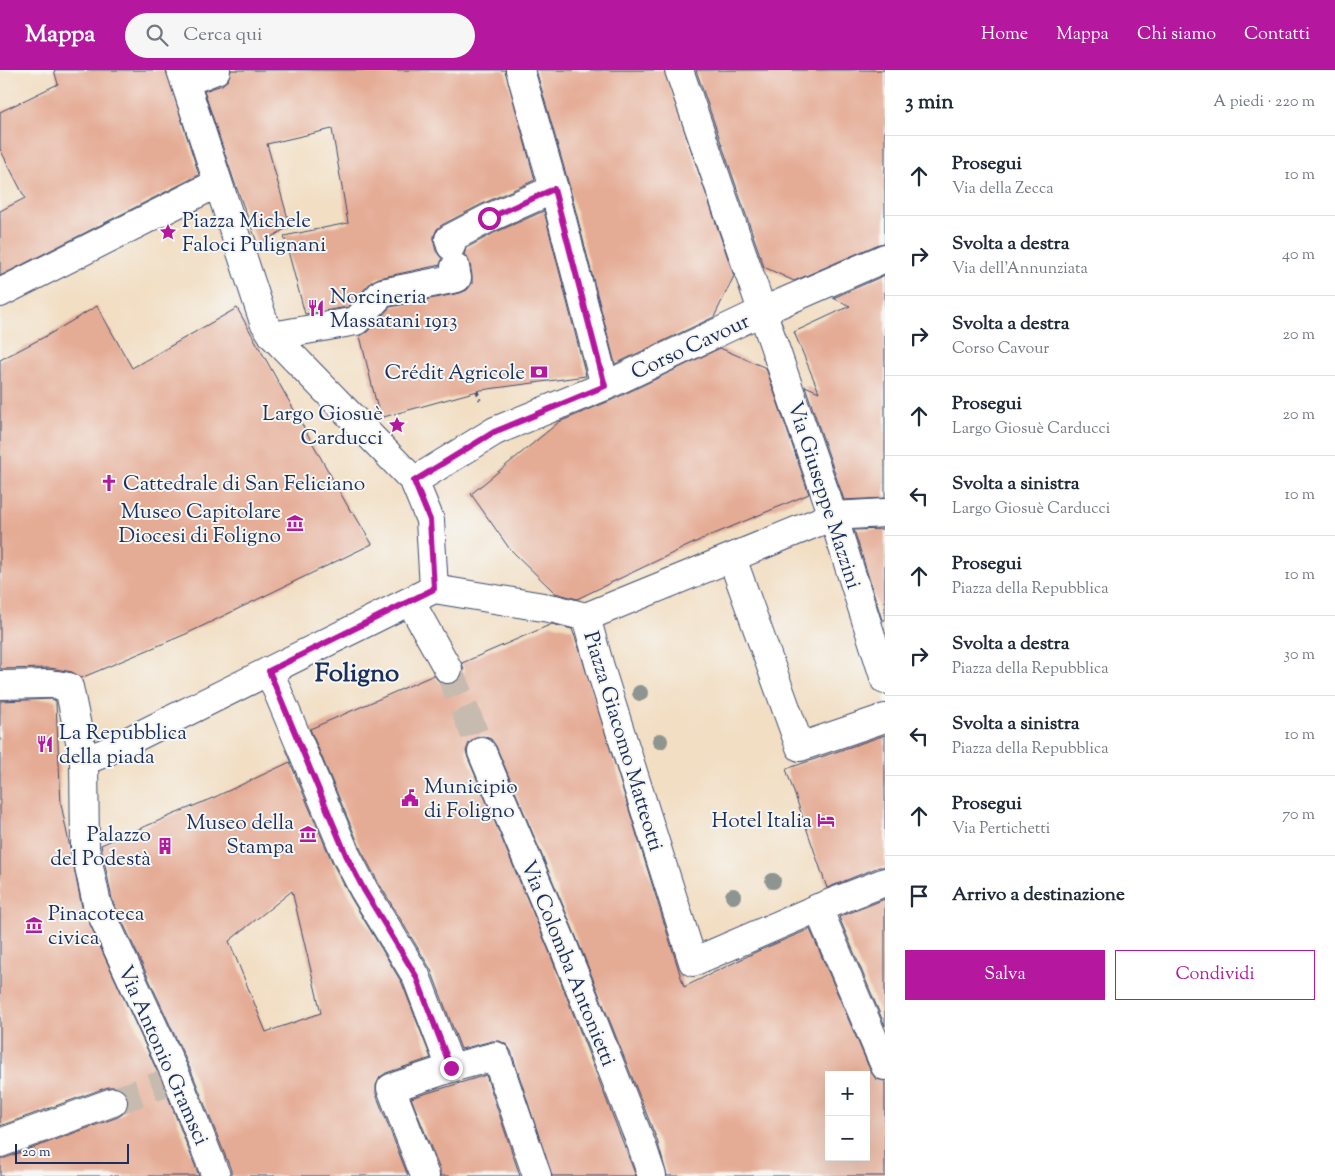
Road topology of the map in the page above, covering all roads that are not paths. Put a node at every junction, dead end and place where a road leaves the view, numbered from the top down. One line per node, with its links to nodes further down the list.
1 (216, 70): 4 (street)
2 (520, 70): 6 (street)
3 (679, 70): 9 (street, Via Giuseppe Mazzini)
4 (183, 76): 5 (street)
5 (218, 183): 8 (street); 10 (street)
6 (554, 189): 10 (street); 11 (street)
7 (885, 258): 9 (street, Corso Cavour)
8 (0, 293)
9 (763, 311): 11 (street, Corso Cavour); 14 (street, Via Giuseppe Mazzini)
10 (269, 329): 12 (street)
11 (605, 386): 12 (street, Corso Cavour)
12 (414, 481): 16 (street)
13 (885, 513): 14 (street, Piazza Giacomo Matteotti)
14 (833, 516): 15 (street, Piazza Giacomo Matteotti); 21 (street, Via Giuseppe Mazzini)
15 (732, 558): 18 (street, Piazza Giacomo Matteotti); 23 (street)
16 (434, 589): 17 (street); 18 (street)
17 (410, 601): 19 (street); 20 (street)
18 (586, 617): 27 (street, Piazza Giacomo Matteotti)
19 (445, 664)
20 (269, 671): 25 (street); 29 (street)
21 (885, 680)
22 (0, 686): 25 (street, Via Antonio Gramsci)
23 (885, 718)
24 (482, 752): 35 (street, Via Colomba Antonietti)
25 (84, 761): 32 (street, Via Antonio Gramsci)
26 (885, 882): 27 (street)
27 (818, 908): 28 (street)
28 (885, 1066)
29 (451, 1068): 33 (street); 34 (street)
30 (114, 1102): 31 (street)
31 (0, 1143)
32 (216, 1176)
33 (425, 1176)
34 (537, 1176)
35 (652, 1176)

